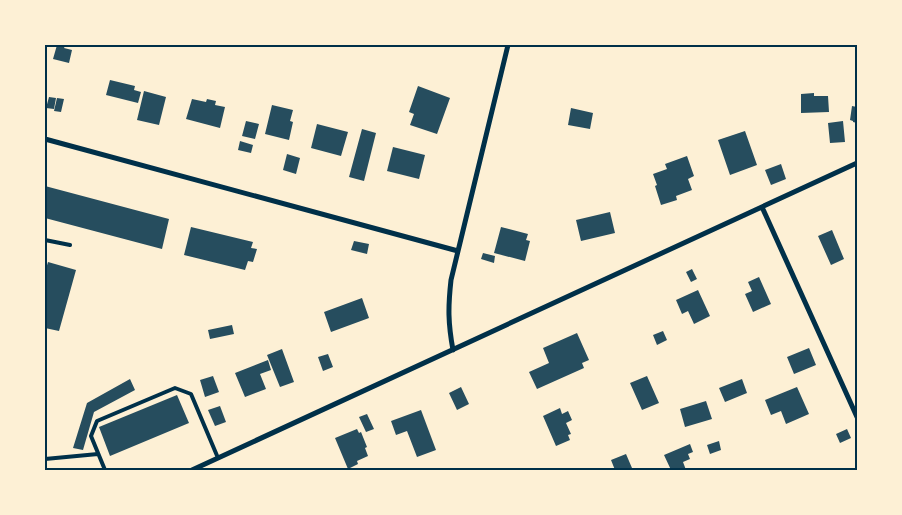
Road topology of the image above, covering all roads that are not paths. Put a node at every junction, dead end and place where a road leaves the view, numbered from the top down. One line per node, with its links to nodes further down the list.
1 (508, 45): 7 (street)
2 (45, 138): 7 (street)
3 (857, 163): 4 (street)
4 (762, 207): 8 (street); 9 (street)
5 (45, 240): 6 (lane)
6 (70, 245)
7 (458, 250): 8 (street)
8 (453, 350): 11 (street)
9 (857, 417)
10 (98, 454): 11 (lane); 12 (lane); 13 (lane)
11 (218, 458): 14 (street)
12 (45, 459)
13 (105, 470)
14 (192, 470)

